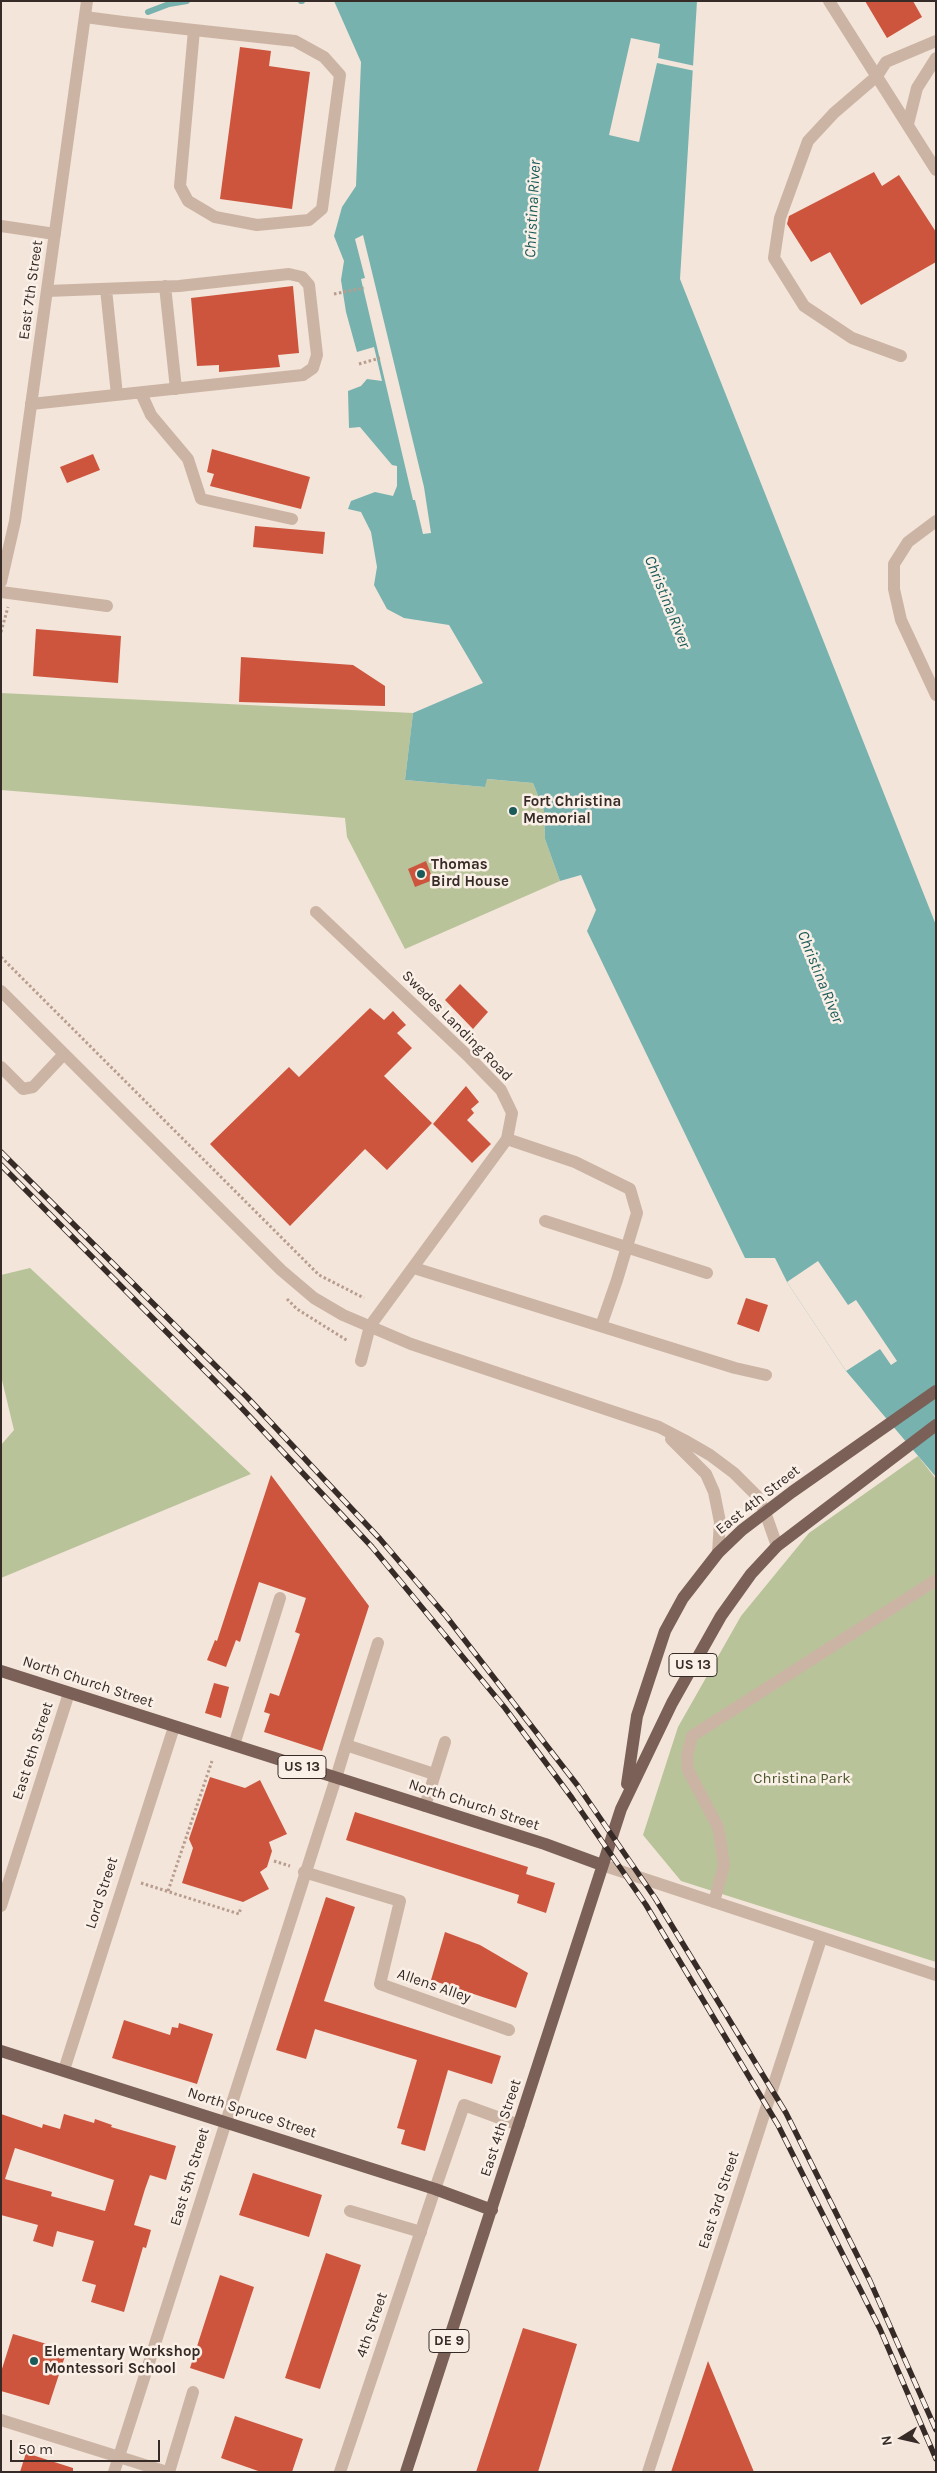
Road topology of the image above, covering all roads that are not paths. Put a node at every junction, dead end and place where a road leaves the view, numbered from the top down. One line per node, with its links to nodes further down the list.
1 (87, 1): 3 (street, East 7th Street)
2 (830, 1): 7 (street)
3 (85, 18): 4 (street); 11 (street, East 7th Street)
4 (194, 30): 4 (street)
5 (936, 41): 7 (street)
6 (936, 58): 8 (street)
7 (877, 76): 8 (street); 15 (street)
8 (908, 124): 9 (street)
9 (936, 170)
10 (1, 226): 11 (street)
11 (55, 234): 14 (street, East 7th Street)
12 (165, 286): 13 (street); 16 (street); 16 (street)
13 (106, 289): 14 (street); 18 (street)
14 (47, 292): 19 (street, East 7th Street)
15 (901, 356)
16 (176, 389): 17 (street)
17 (141, 392): 18 (street); 20 (street)
18 (117, 395): 19 (street)
19 (31, 404): 22 (street, East 7th Street)
20 (292, 519)
21 (936, 521): 25 (street)
22 (1, 582)
23 (1, 592): 24 (street)
24 (107, 606)
25 (936, 695)
26 (316, 912): 30 (street, Swedes Landing Road)
27 (1, 991): 28 (street)
28 (64, 1054): 29 (street); 35 (street)
29 (1, 1067)
30 (507, 1139): 32 (street); 33 (street, Swedes Landing Road)
31 (545, 1220): 32 (street)
32 (627, 1247): 34 (street); 36 (street)
33 (414, 1268): 35 (street, Swedes Landing Road); 36 (street)
34 (707, 1273)
35 (370, 1326): 37 (street, Swedes Landing Road); 41 (street)
36 (601, 1326): 38 (street)
37 (361, 1361)
38 (766, 1375)
39 (936, 1391): 42 (main road, East 4th Street / US 13)
40 (936, 1425): 43 (main road, East 4th Street / US 13)
41 (659, 1427): 42 (street); 44 (street)
42 (765, 1512): 43 (street); 44 (main road, East 4th Street / US 13)
43 (777, 1546): 56 (main road, East 4th Street / US 13)
44 (718, 1553): 56 (main road, East 4th Street / US 13)
45 (936, 1580): 60 (street)
46 (280, 1598): 52 (street)
47 (378, 1643): 53 (street, East 5th Street)
48 (1, 1671): 49 (main road, North Church Street / US 13)
49 (69, 1693): 50 (main road, North Church Street / US 13); 61 (street, East 6th Street)
50 (174, 1727): 52 (main road, North Church Street / US 13); 66 (street, Lord Street)
51 (445, 1742): 54 (street)
52 (234, 1745): 55 (main road, North Church Street / US 13)
53 (346, 1745): 54 (street); 55 (street, East 5th Street)
54 (434, 1774): 57 (street)
55 (336, 1778): 57 (main road, North Church Street / US 13); 59 (street, East 5th Street)
56 (626, 1794): 58 (main road, East 4th Street / US 13)
57 (425, 1806): 58 (main road, North Church Street / US 13)
58 (602, 1865): 60 (street, North Church Street); 68 (main road, East 4th Street / US 13)
59 (298, 1870): 64 (street, Allens Alley); 67 (street, East 5th Street)
60 (714, 1902): 62 (street, North Church Street)
61 (1, 1906)
62 (821, 1938): 63 (street, North Church Street); 80 (street, East 3rd Street)
63 (936, 1974)
64 (509, 2030)
65 (1, 2051): 66 (main road, North Spruce Street)
66 (64, 2070): 67 (main road, North Spruce Street)
67 (224, 2122): 69 (main road, North Spruce Street); 75 (street, East 5th Street)
68 (519, 2125): 69 (street, 4th Street); 70 (main road, East 4th Street / US 13)
69 (435, 2189): 70 (main road, North Spruce Street); 72 (street, 4th Street)
70 (492, 2210): 79 (main road, East 4th Street / DE 9)
71 (350, 2211): 72 (street)
72 (421, 2232): 78 (street, 4th Street)
73 (193, 2392): 77 (street)
74 (1, 2420): 75 (street)
75 (119, 2456): 76 (street, East 5th Street); 77 (street)
76 (114, 2472)
77 (168, 2472)
78 (340, 2472)
79 (406, 2472)
80 (648, 2472)

